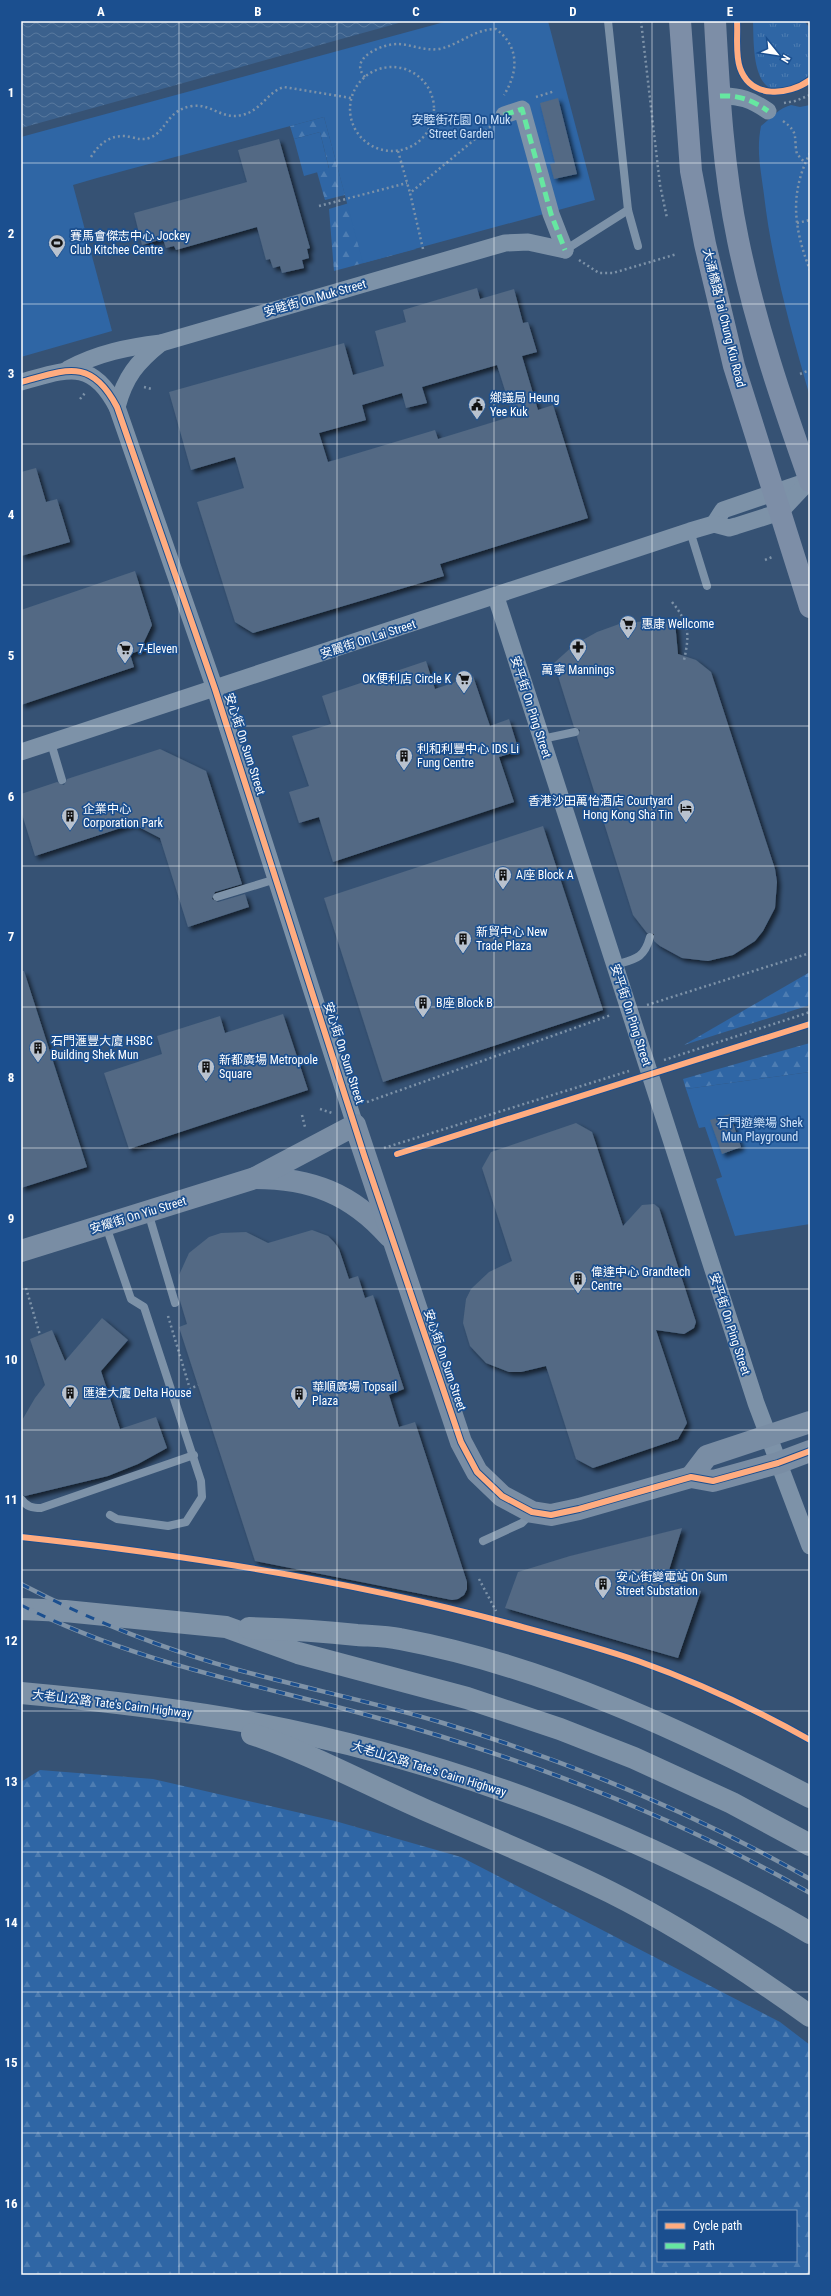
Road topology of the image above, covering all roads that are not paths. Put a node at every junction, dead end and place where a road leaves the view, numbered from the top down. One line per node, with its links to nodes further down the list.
1 (608, 21): 7 (lane)
2 (680, 21): 15 (main road, 大涌橋路 Tai Chung Kiu Road)
3 (716, 21): 4 (main road)
4 (720, 96): 5 (street); 14 (main road)
5 (768, 111)
6 (504, 115): 9 (street)
7 (628, 210): 8 (lane); 9 (lane)
8 (638, 246)
9 (565, 250): 10 (street, 安睦街 On Muk Street)
10 (161, 343): 11 (street, 安睦街 On Muk Street); 13 (street)
11 (68, 369): 12 (street); 13 (street, 安心街 On Sum Street)
12 (21, 382)
13 (117, 407): 22 (street, 安心街 On Sum Street)
14 (810, 481): 15 (street); 16 (street, 安麗街 On Lai Street)
15 (774, 491): 16 (main road, 大涌橋路 Tai Chung Kiu Road); 17 (street)
16 (780, 512): 17 (street, 安麗街 On Lai Street); 21 (main road, 大涌橋路 Tai Chung Kiu Road)
17 (714, 524): 18 (street, 安麗街 On Lai Street)
18 (690, 531): 19 (lane); 20 (street, 安麗街 On Lai Street)
19 (707, 586)
20 (496, 597): 22 (street, 安麗街 On Lai Street); 24 (street, 安平街 On Ping Street)
21 (810, 607)
22 (215, 689): 25 (street, 安麗街 On Lai Street); 28 (street, 安心街 On Sum Street)
23 (575, 732): 24 (lane)
24 (542, 739): 31 (street, 安平街 On Ping Street)
25 (51, 743): 26 (street, 安麗街 On Lai Street); 27 (lane)
26 (21, 752)
27 (62, 780)
28 (276, 879): 29 (lane); 32 (street, 安心街 On Sum Street)
29 (218, 897)
30 (650, 937): 31 (lane)
31 (615, 965): 40 (street, 安平街 On Ping Street)
32 (355, 1125): 33 (street, 安耀街 On Yiu Street); 36 (street, 安心街 On Sum Street)
33 (255, 1178): 34 (street, 安耀街 On Yiu Street); 36 (street, 安耀街 On Yiu Street)
34 (148, 1212): 35 (street, 安耀街 On Yiu Street); 38 (lane)
35 (106, 1226): 37 (street, 安耀街 On Yiu Street); 42 (lane)
36 (392, 1240): 46 (street, 安心街 On Sum Street)
37 (21, 1251)
38 (175, 1303)
39 (810, 1422): 40 (street)
40 (768, 1436): 43 (street, 安平街 On Ping Street); 44 (street)
41 (810, 1450): 43 (street, 安心街 On Sum Street)
42 (194, 1455): 45 (lane); 47 (lane)
43 (778, 1463): 44 (street, 安心街 On Sum Street); 49 (street, 安平街 On Ping Street)
44 (691, 1477): 46 (street, 安心街 On Sum Street)
45 (21, 1499)
46 (532, 1512): 48 (lane)
47 (110, 1515)
48 (483, 1541)
49 (810, 1544)
50 (21, 1610): 51 (highway)
51 (226, 1627): 54 (highway); 55 (highway)
52 (21, 1693): 53 (highway, 大老山公路 Tate's Cairn Highway)
53 (193, 1714): 56 (highway, 大老山公路 Tate's Cairn Highway); 57 (highway)
54 (810, 1797)
55 (810, 1845)
56 (810, 1934)
57 (810, 2016)

